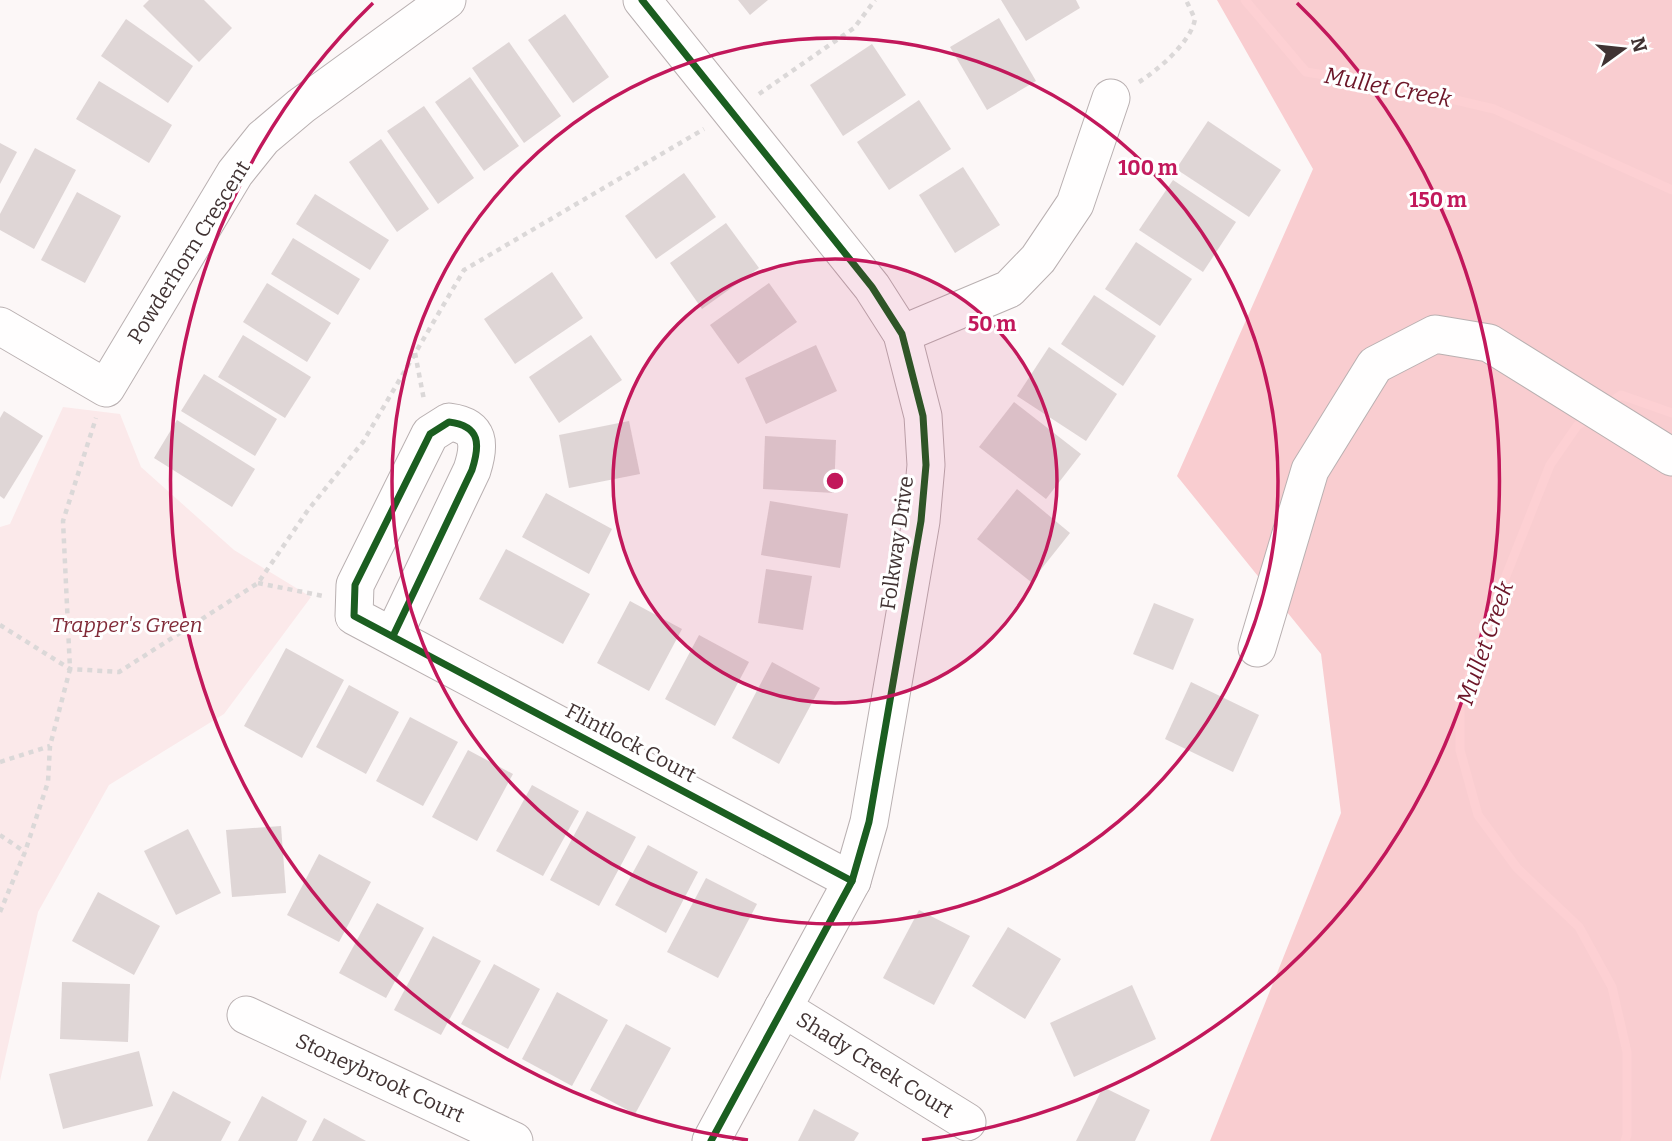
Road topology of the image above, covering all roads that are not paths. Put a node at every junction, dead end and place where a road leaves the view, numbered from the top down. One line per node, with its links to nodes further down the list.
1 (447, 0): 4 (street, Powderhorn Crescent)
2 (642, 0): 5 (street, Folkway Drive)
3 (1111, 98): 5 (street)
4 (0, 326)
5 (902, 334): 9 (street, Folkway Drive)
6 (1672, 457): 8 (street)
7 (393, 636): 7 (street, Flintlock Court); 9 (street, Flintlock Court)
8 (1257, 648)
9 (852, 881): 10 (street, Folkway Drive)
10 (783, 1008): 12 (street, Shady Creek Court); 14 (street, Folkway Drive)
11 (246, 1015): 13 (street, Stoneybrook Court)
12 (967, 1122)
13 (514, 1141)
14 (710, 1141)

